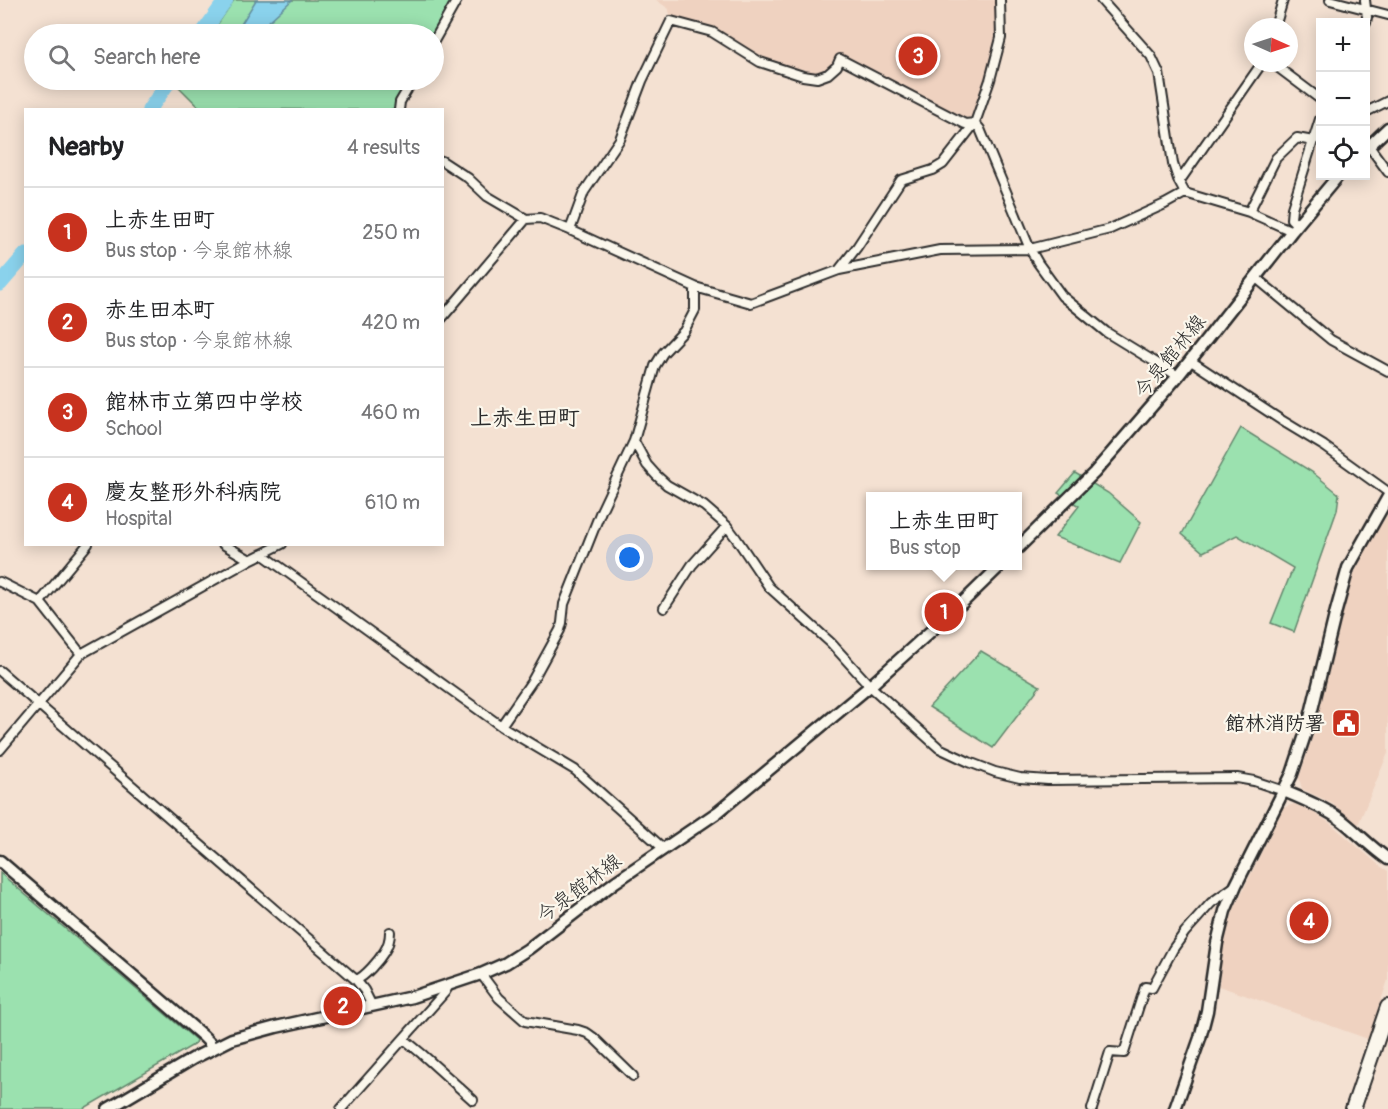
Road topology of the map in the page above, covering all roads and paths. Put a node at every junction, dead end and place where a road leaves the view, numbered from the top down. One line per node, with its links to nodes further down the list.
1 (457, 0): 11 (street)
2 (1000, 0): 19 (street)
3 (1101, 0): 28 (street)
4 (1283, 0): 9 (street)
5 (1330, 0): 7 (street)
6 (1365, 0): 7 (street)
7 (1366, 9): 8 (street); 10 (street)
8 (1388, 15)
9 (1278, 18)
10 (1367, 18)
11 (444, 24)
12 (1257, 72): 28 (street)
13 (1284, 72): 15 (street)
14 (407, 90): 17 (street)
15 (1316, 96)
16 (1388, 101): 18 (street)
17 (399, 108)
18 (1370, 110)
19 (975, 123): 33 (street); 34 (street); 35 (street)
20 (1388, 128): 23 (main road)
21 (1316, 139): 30 (street)
22 (1316, 142): 32 (street)
23 (1370, 144)
24 (1370, 151): 26 (street)
25 (444, 162): 31 (street)
26 (1388, 172)
27 (1335, 180): 32 (main road, 今泉館林線)
28 (1179, 183): 29 (street)
29 (1185, 193): 30 (street); 34 (street)
30 (1249, 212): 32 (street)
31 (526, 219): 33 (street); 38 (street)
32 (1294, 228): 36 (main road, 今泉館林線)
33 (570, 230): 37 (street)
34 (1030, 249): 35 (street); 41 (street)
35 (840, 270): 37 (street)
36 (1256, 278): 39 (main road, 今泉館林線); 40 (street)
37 (695, 287): 42 (street)
38 (444, 315)
39 (1191, 360): 41 (main road, 今泉館林線); 43 (street)
40 (1388, 371)
41 (1179, 376): 45 (main road, 今泉館林線)
42 (634, 441): 44 (street); 59 (street)
43 (1388, 495): 61 (main road)
44 (727, 526): 54 (street); 57 (street)
45 (1022, 543)
46 (86, 546): 53 (street)
47 (226, 546): 50 (street)
48 (278, 546): 49 (street)
49 (262, 554): 50 (street); 59 (street)
50 (250, 560): 55 (street)
51 (996, 570): 57 (main road, 今泉館林線)
52 (0, 582): 53 (street)
53 (40, 602): 55 (street)
54 (664, 608)
55 (81, 654): 58 (street)
56 (0, 671): 58 (street)
57 (870, 686): 61 (street); 62 (main road, 今泉館林線)
58 (39, 705): 60 (street); 68 (street)
59 (501, 726): 62 (street)
60 (0, 750)
61 (1284, 791): 63 (main road); 65 (main road)
62 (664, 849): 67 (main road, 今泉館林線)
63 (1388, 859)
64 (0, 861): 74 (main road)
65 (1236, 885): 79 (street); 80 (main road)
66 (390, 932): 68 (street)
67 (481, 974): 69 (main road, 今泉館林線); 75 (street)
68 (356, 980): 70 (street)
69 (449, 985): 70 (main road, 今泉館林線); 73 (street)
70 (372, 1006): 74 (main road, 今泉館林線)
71 (1388, 1007): 81 (highway)
72 (1388, 1036): 82 (highway)
73 (404, 1039): 76 (street); 78 (street)
74 (212, 1049): 77 (main road, 今泉館林線)
75 (633, 1076)
76 (473, 1100)
77 (110, 1108)
78 (341, 1109)
79 (1092, 1109)
80 (1176, 1109)
81 (1353, 1109)
82 (1362, 1109)

